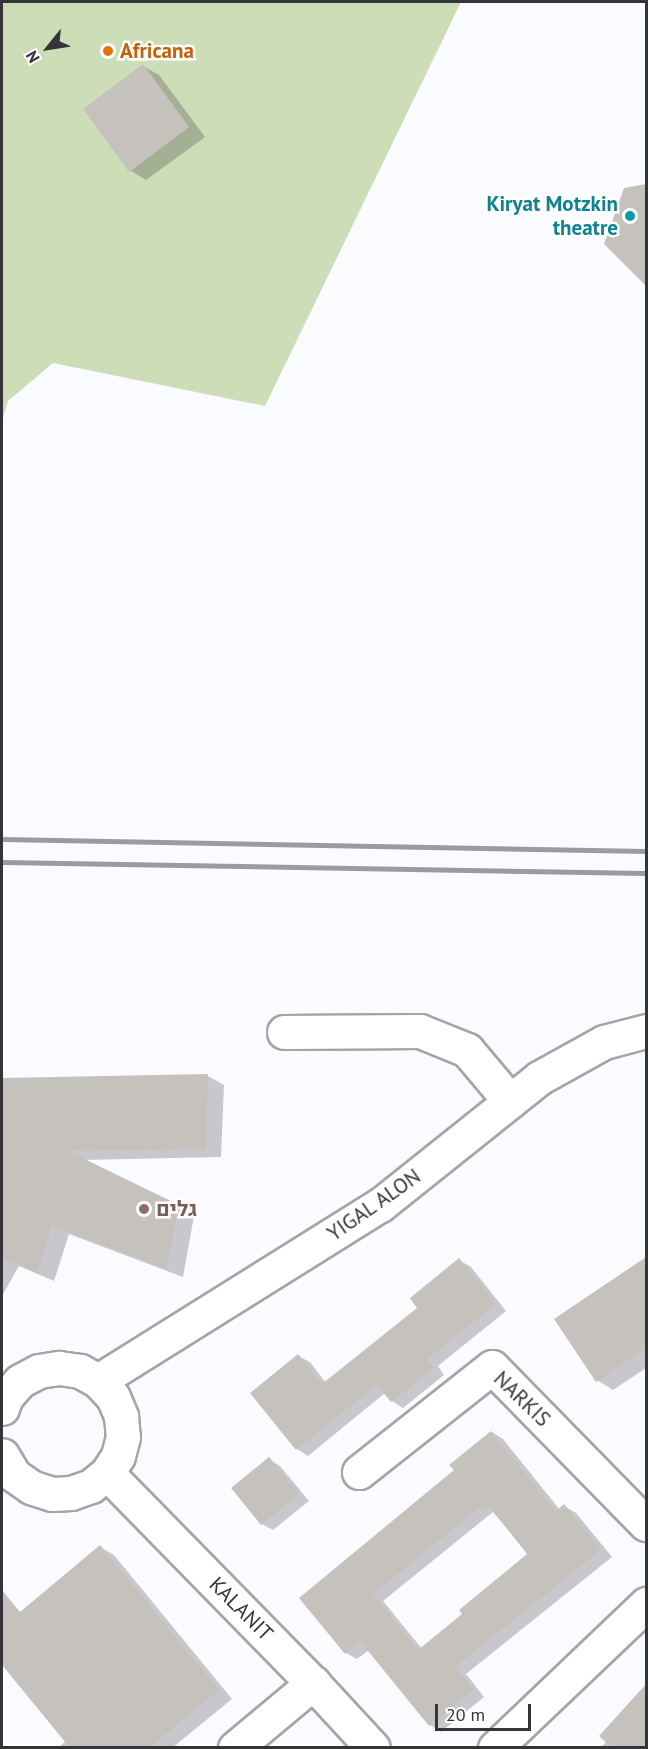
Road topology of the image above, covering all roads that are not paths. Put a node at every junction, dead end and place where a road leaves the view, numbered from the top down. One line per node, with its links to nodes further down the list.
1 (646, 1031): 3 (street, YIGAL ALON)
2 (284, 1032): 3 (street)
3 (510, 1101): 5 (street, YIGAL ALON)
4 (11, 1375): 5 (street); 6 (street)
5 (98, 1381): 9 (street)
6 (2, 1408)
7 (4, 1467): 9 (street)
8 (359, 1472): 10 (street, NARKIS)
9 (107, 1473): 12 (street, KALANIT)
10 (646, 1524)
11 (646, 1604): 15 (street)
12 (314, 1683): 13 (street); 14 (street, KALANIT)
13 (235, 1748)
14 (373, 1748)
15 (495, 1748)

